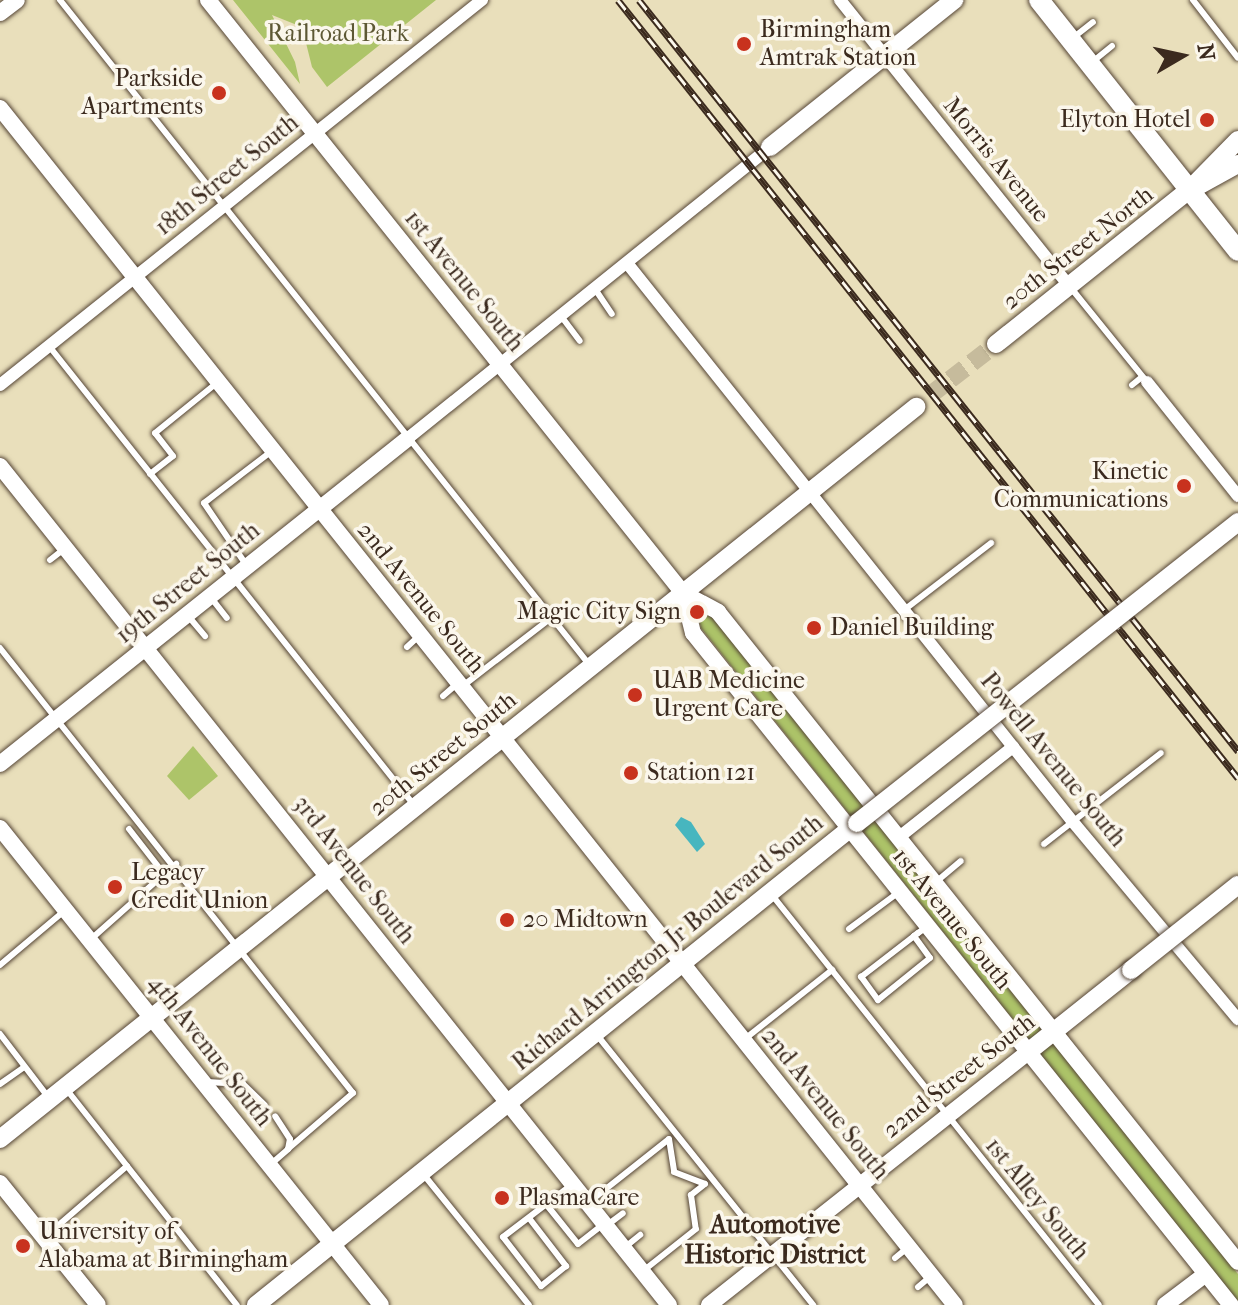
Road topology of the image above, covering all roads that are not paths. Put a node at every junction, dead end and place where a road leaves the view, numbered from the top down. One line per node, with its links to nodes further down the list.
1 (17, 0): 9 (street)
2 (60, 0): 22 (lane)
3 (208, 0): 17 (street, 1st Avenue South)
4 (482, 0): 17 (street, 18th Street South)
5 (840, 0): 13 (street, Morris Avenue)
6 (954, 0): 13 (main road)
7 (1039, 0): 11 (main road)
8 (1193, 0): 14 (lane)
9 (0, 13)
10 (1093, 22): 11 (lane)
11 (1072, 40): 15 (main road)
12 (1112, 46): 15 (lane)
13 (883, 55): 19 (main road); 26 (street, Morris Avenue)
14 (1238, 58)
15 (1091, 63): 21 (main road)
16 (0, 108): 25 (street, 2nd Avenue South)
17 (315, 133): 22 (street, 18th Street South); 33 (street, 1st Avenue South)
18 (1238, 140): 21 (main road, 20th Street North)
19 (770, 147): 24 (street, 19th Street South)
20 (1238, 164): 21 (main road, 20th Street North)
21 (1189, 190): 23 (main road); 26 (main road, 20th Street North)
22 (222, 207): 25 (street, 18th Street South); 39 (lane)
23 (1238, 251)
24 (627, 263): 27 (street, 19th Street South); 43 (street, Powell Avenue South)
25 (135, 277): 32 (street, 18th Street South); 35 (street, 2nd Avenue South)
26 (1069, 286): 31 (main road, 20th Street North); 34 (lane, Morris Avenue)
27 (595, 289): 28 (lane); 29 (street, 19th Street South)
28 (612, 314)
29 (561, 316): 30 (lane); 33 (street, 19th Street South)
30 (580, 341)
31 (996, 344)
32 (49, 346): 36 (street, 18th Street South); 42 (lane)
33 (500, 364): 39 (street, 19th Street South); 52 (street, 1st Avenue South)
34 (1144, 379): 37 (lane); 44 (street, Morris Avenue)
35 (218, 382): 40 (street, 2nd Avenue South); 42 (lane)
36 (0, 385)
37 (1132, 385)
38 (916, 407): 43 (main road, 20th Street South)
39 (407, 439): 45 (street, 19th Street South); 57 (lane)
40 (273, 450): 45 (street, 2nd Avenue South); 50 (lane)
41 (0, 466): 48 (street, 3rd Avenue South)
42 (150, 474): 51 (lane)
43 (810, 492): 52 (main road, 20th Street South); 54 (street, Powell Avenue South)
44 (1238, 496)
45 (319, 509): 50 (street, 19th Street South); 62 (street, 2nd Avenue South)
46 (1238, 522): 71 (main road, Richard Arrington Jr Boulevard South, bridge)
47 (991, 543): 54 (lane)
48 (65, 548): 49 (lane); 60 (street, 3rd Avenue South)
49 (50, 560)
50 (247, 566): 51 (street, 19th Street South)
51 (233, 578): 53 (street, 19th Street South); 69 (lane)
52 (683, 593): 61 (main road, 20th Street South); 71 (street, 1st Avenue South); 74 (street, 1st Avenue South)
53 (209, 597): 55 (street, 19th Street South); 56 (lane)
54 (904, 610): 66 (street, Powell Avenue South)
55 (187, 615): 58 (lane); 60 (street, 19th Street South)
56 (227, 618)
57 (551, 618): 61 (lane); 62 (lane)
58 (205, 636)
59 (0, 648): 64 (lane)
60 (145, 648): 64 (street, 19th Street South); 79 (street, 3rd Avenue South)
61 (590, 666): 65 (main road, 20th Street South)
62 (460, 685): 63 (lane); 65 (street, 2nd Avenue South)
63 (443, 696)
64 (56, 718): 68 (street, 19th Street South); 77 (lane)
65 (502, 737): 69 (main road, 20th Street South); 89 (street, 2nd Avenue South)
66 (1013, 747): 70 (street, Powell Avenue South); 74 (street)
67 (1161, 753): 70 (lane)
68 (0, 764)
69 (415, 807): 79 (main road, 20th Street South)
70 (1073, 822): 75 (lane); 95 (street, Powell Avenue South)
71 (853, 826): 82 (main road, Richard Arrington Jr Boulevard South); 83 (street, 1st Avenue South)
72 (0, 828): 84 (street, 4th Avenue South)
73 (129, 829): 78 (lane)
74 (898, 838): 80 (street, 1st Avenue South)
75 (1044, 844)
76 (961, 861): 80 (lane)
77 (176, 864): 78 (lane); 88 (lane)
78 (164, 874): 87 (lane)
79 (328, 876): 88 (main road, 20th Street South); 106 (street, 3rd Avenue South)
80 (935, 884): 92 (street, 1st Avenue South)
81 (1238, 885): 97 (main road, 22nd Street South, bridge)
82 (770, 892): 89 (main road, Richard Arrington Jr Boulevard South); 91 (lane, 1st Alley South)
83 (899, 892): 85 (lane); 86 (street, 1st Avenue South)
84 (66, 910): 87 (street, 4th Avenue South); 90 (lane)
85 (849, 929)
86 (921, 932): 86 (lane); 94 (street, 1st Avenue South)
87 (90, 940): 93 (street, 4th Avenue South)
88 (240, 948): 93 (main road, 20th Street South); 111 (lane)
89 (681, 963): 96 (main road, Richard Arrington Jr Boulevard South); 99 (street, 2nd Avenue South)
90 (0, 965)
91 (832, 970): 99 (lane); 108 (lane, 1st Alley South)
92 (1027, 1000): 94 (street); 97 (street, 1st Avenue South)
93 (152, 1017): 102 (street, 4th Avenue South); 104 (main road, 20th Street South)
94 (1000, 1017): 100 (street, 1st Avenue South)
95 (1238, 1019)
96 (595, 1032): 106 (main road, Richard Arrington Jr Boulevard South); 127 (lane)
97 (1053, 1032): 100 (main road, 22nd Street South); 128 (street, 1st Avenue South)
98 (0, 1034): 101 (lane)
99 (744, 1040): 117 (street, 2nd Avenue South)
100 (1028, 1052): 108 (street, 22nd Street South); 130 (street, 1st Avenue South)
101 (24, 1067): 103 (lane); 105 (lane)
102 (204, 1082): 107 (lane); 113 (street, 4th Avenue South)
103 (0, 1084)
104 (64, 1087): 105 (main road, 20th Street South); 112 (lane)
105 (49, 1099): 110 (main road, 20th Street South)
106 (508, 1103): 114 (main road, Richard Arrington Jr Boulevard South); 116 (street, 3rd Avenue South)
107 (265, 1105)
108 (948, 1115): 117 (street, 22nd Street South); 140 (lane, 1st Alley South)
109 (275, 1116): 111 (lane)
110 (0, 1139)
111 (288, 1149): 113 (lane)
112 (127, 1166): 124 (lane); 132 (lane)
113 (270, 1166): 125 (street, 4th Avenue South)
114 (422, 1172): 125 (main road, Richard Arrington Jr Boulevard South); 135 (lane)
115 (0, 1183): 124 (street)
116 (573, 1184): 118 (street, 3rd Avenue South); 119 (lane)
117 (859, 1185): 127 (street, 22nd Street South); 139 (street, 2nd Avenue South)
118 (588, 1203): 122 (street, 3rd Avenue South); 129 (lane)
119 (546, 1204): 121 (lane); 122 (lane)
120 (623, 1213): 122 (lane)
121 (529, 1218): 121 (lane)
122 (605, 1225): 126 (street, 3rd Avenue South)
123 (640, 1235): 126 (lane)
124 (44, 1238): 131 (street)
125 (332, 1244): 133 (main road, Richard Arrington Jr Boulevard South); 134 (street, 4th Avenue South)
126 (624, 1248): 129 (street, 3rd Avenue South)
127 (772, 1254): 137 (street, 22nd Street South); 138 (lane)
128 (1236, 1255)
129 (642, 1272): 136 (street, 3rd Avenue South)
130 (1206, 1274): 141 (street); 142 (street, 1st Avenue South)
131 (98, 1305)
132 (237, 1305)
133 (256, 1305)
134 (381, 1305)
135 (529, 1305)
136 (669, 1305)
137 (709, 1305)
138 (813, 1305)
139 (955, 1305)
140 (1099, 1305)
141 (1165, 1305)
142 (1231, 1305)

